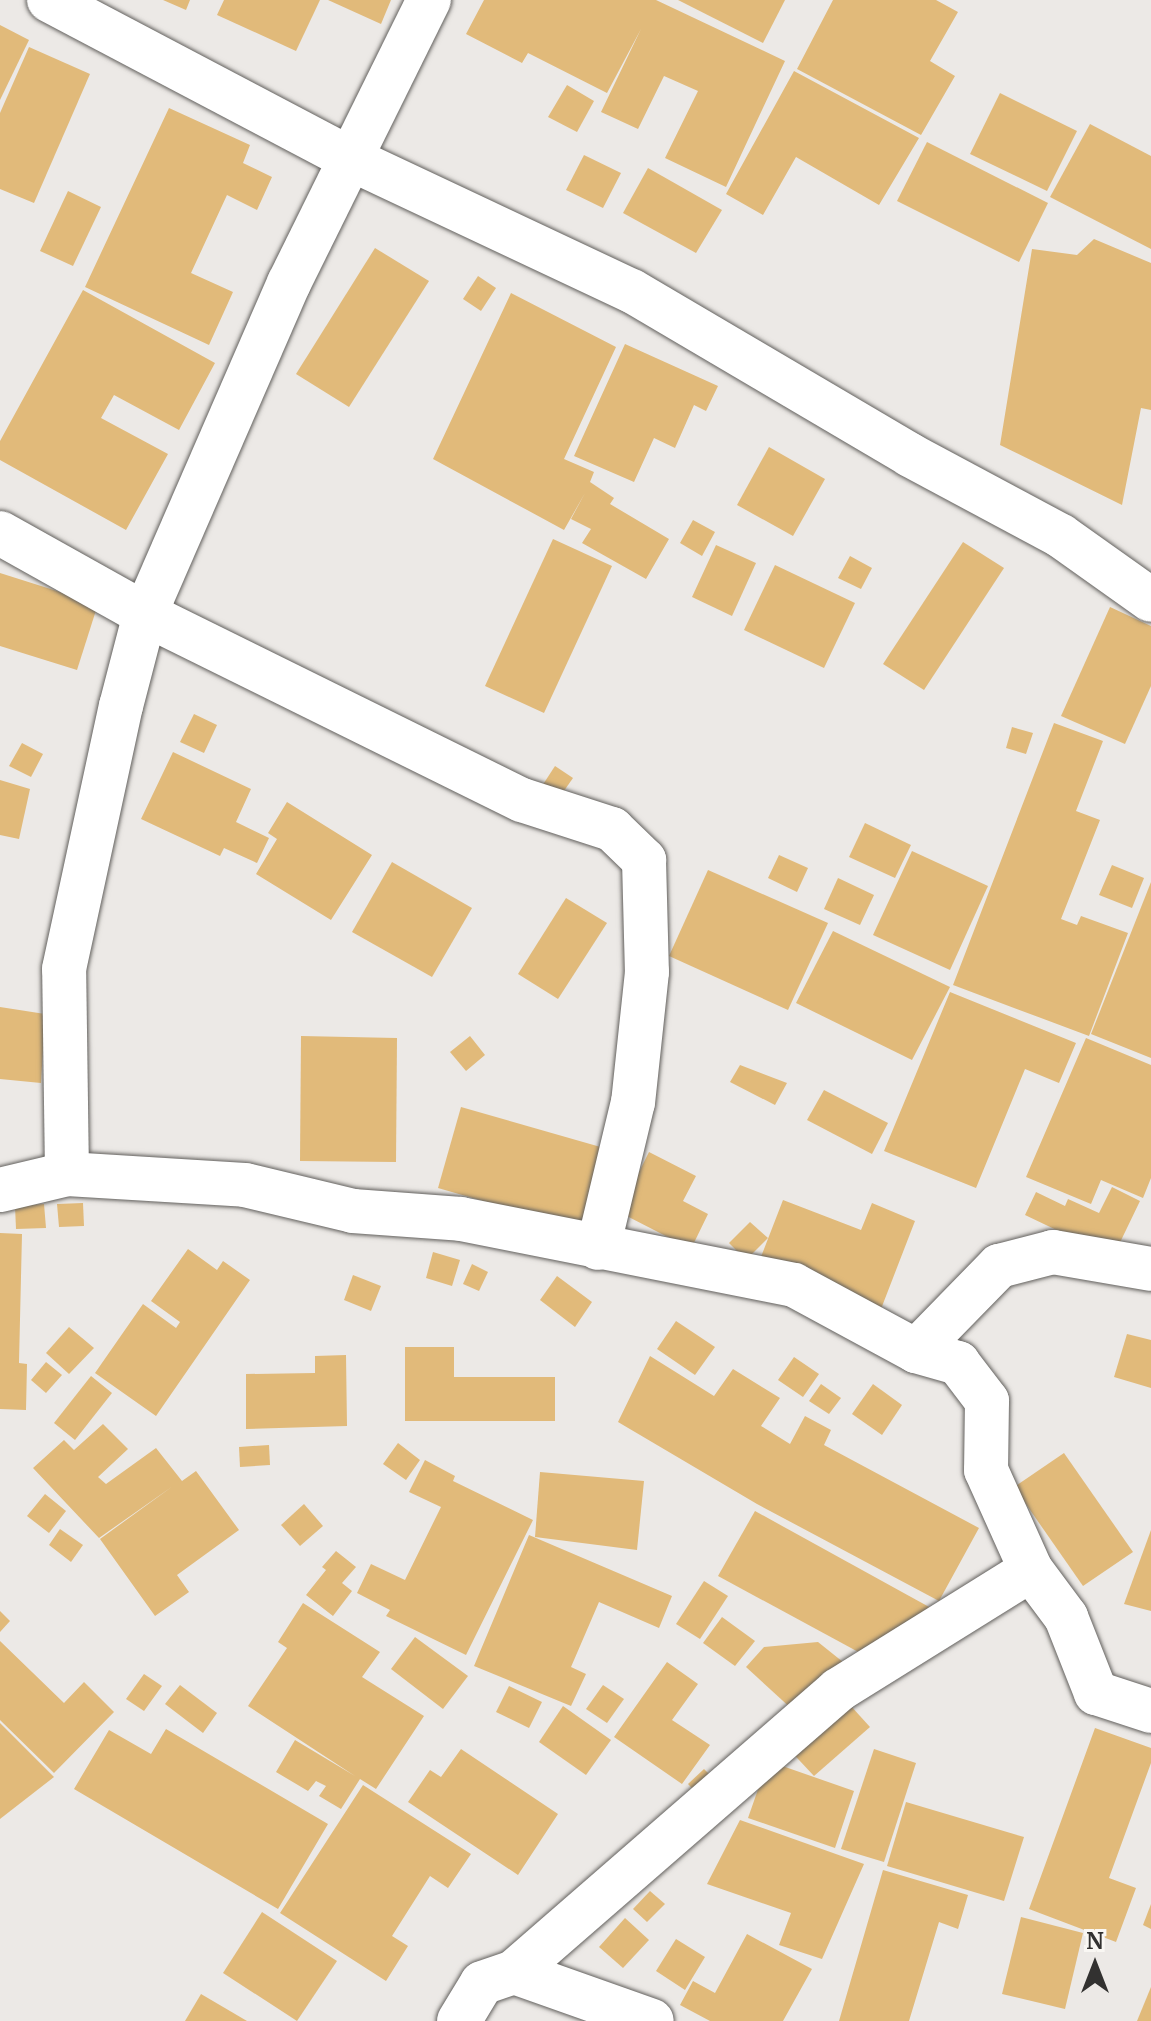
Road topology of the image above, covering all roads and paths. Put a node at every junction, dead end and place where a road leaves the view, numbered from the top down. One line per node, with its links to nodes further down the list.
1 (49, 0): 3 (street)
2 (429, 0): 3 (street)
3 (351, 159): 5 (street); 6 (street)
4 (0, 533): 6 (street)
5 (1151, 600)
6 (145, 614): 7 (street); 9 (street)
7 (67, 1174): 8 (street); 9 (street)
8 (0, 1190)
9 (598, 1248): 11 (street)
10 (1151, 1269): 11 (street)
11 (916, 1351): 12 (street)
12 (1031, 1570): 13 (street); 14 (street)
13 (1151, 1711)
14 (514, 1972): 15 (street); 16 (street)
15 (459, 2021)
16 (652, 2021)

